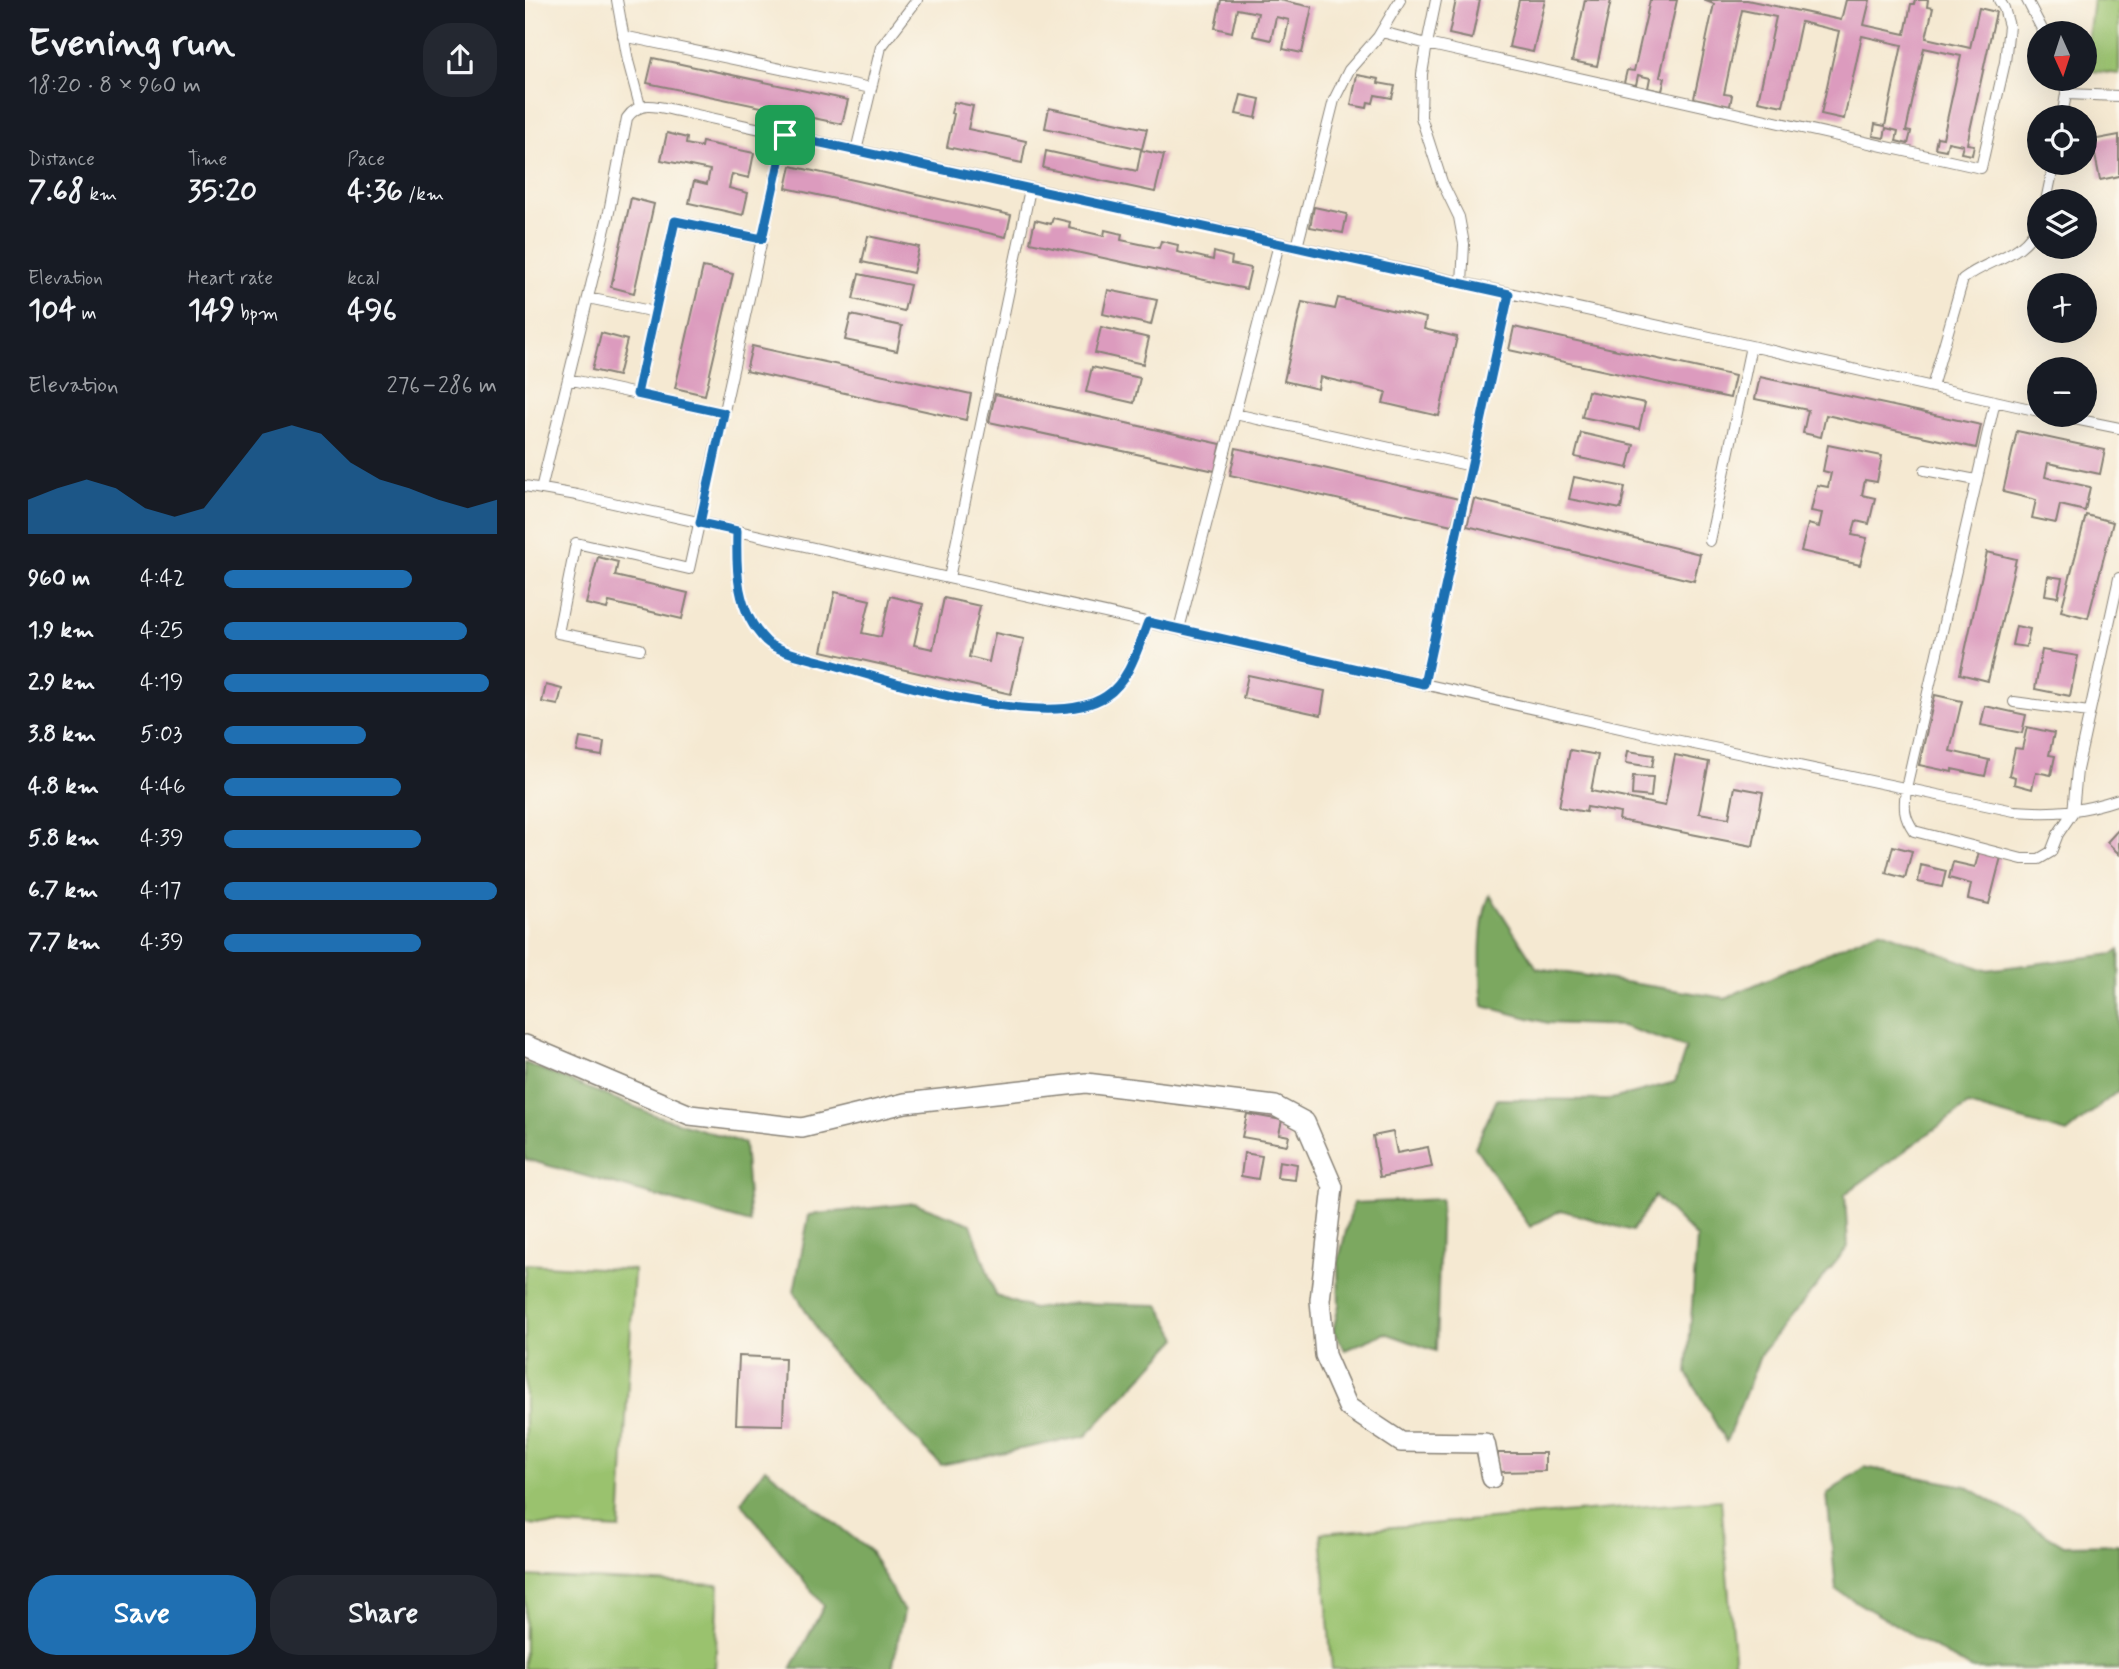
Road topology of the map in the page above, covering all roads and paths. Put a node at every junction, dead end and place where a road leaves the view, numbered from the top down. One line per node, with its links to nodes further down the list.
1 (617, 0): 11 (lane)
2 (917, 0): 13 (lane)
3 (1395, 0): 8 (lane)
4 (1400, 0): 8 (lane)
5 (1436, 0): 12 (lane)
6 (1999, 0): 12 (lane)
7 (2027, 0): 9 (lane)
8 (1394, 14): 10 (lane)
9 (2038, 21)
10 (1382, 32): 12 (lane); 25 (lane)
11 (623, 36): 13 (lane); 18 (lane)
12 (1427, 44): 26 (lane)
13 (871, 88): 20 (lane)
14 (2066, 91): 15 (lane)
15 (2066, 94): 16 (lane); 17 (lane)
16 (2119, 96)
17 (2064, 105)
18 (640, 106): 19 (lane); 28 (lane)
19 (785, 135): 20 (lane); 22 (lane)
20 (856, 150): 21 (lane)
21 (1030, 189): 24 (lane); 48 (lane)
22 (762, 239): 29 (lane); 36 (lane)
23 (2027, 242): 32 (lane)
24 (1279, 244): 25 (lane); 37 (lane)
25 (1297, 247): 26 (lane)
26 (1462, 283): 27 (lane)
27 (1509, 294): 30 (lane); 40 (lane)
28 (588, 298): 29 (lane); 31 (lane)
29 (655, 312): 33 (lane)
30 (1751, 346): 32 (lane); 47 (lane)
31 (568, 379): 33 (lane); 44 (lane)
32 (1932, 387): 34 (lane)
33 (637, 394): 36 (lane)
34 (1995, 401): 35 (lane); 42 (lane)
35 (2027, 408)
36 (724, 413): 45 (lane)
37 (1235, 414): 40 (lane); 51 (lane)
38 (2097, 424): 39 (lane)
39 (2119, 428)
40 (1472, 466): 53 (lane)
41 (1925, 470): 42 (lane)
42 (1976, 480): 56 (lane)
43 (525, 486): 44 (lane)
44 (541, 489): 45 (lane)
45 (700, 523): 46 (lane); 52 (lane)
46 (737, 531): 48 (lane); 50 (lane)
47 (1710, 541)
48 (949, 578): 50 (lane)
49 (2119, 578): 55 (lane)
50 (1148, 622): 51 (lane)
51 (1179, 629): 53 (lane)
52 (640, 649)
53 (1424, 684): 56 (lane)
54 (2014, 702): 55 (lane)
55 (2089, 712): 58 (lane)
56 (1906, 788): 58 (lane); 58 (lane)
57 (2119, 799): 58 (lane)
58 (2073, 812)
59 (525, 1045): 60 (street)
60 (1492, 1478)

